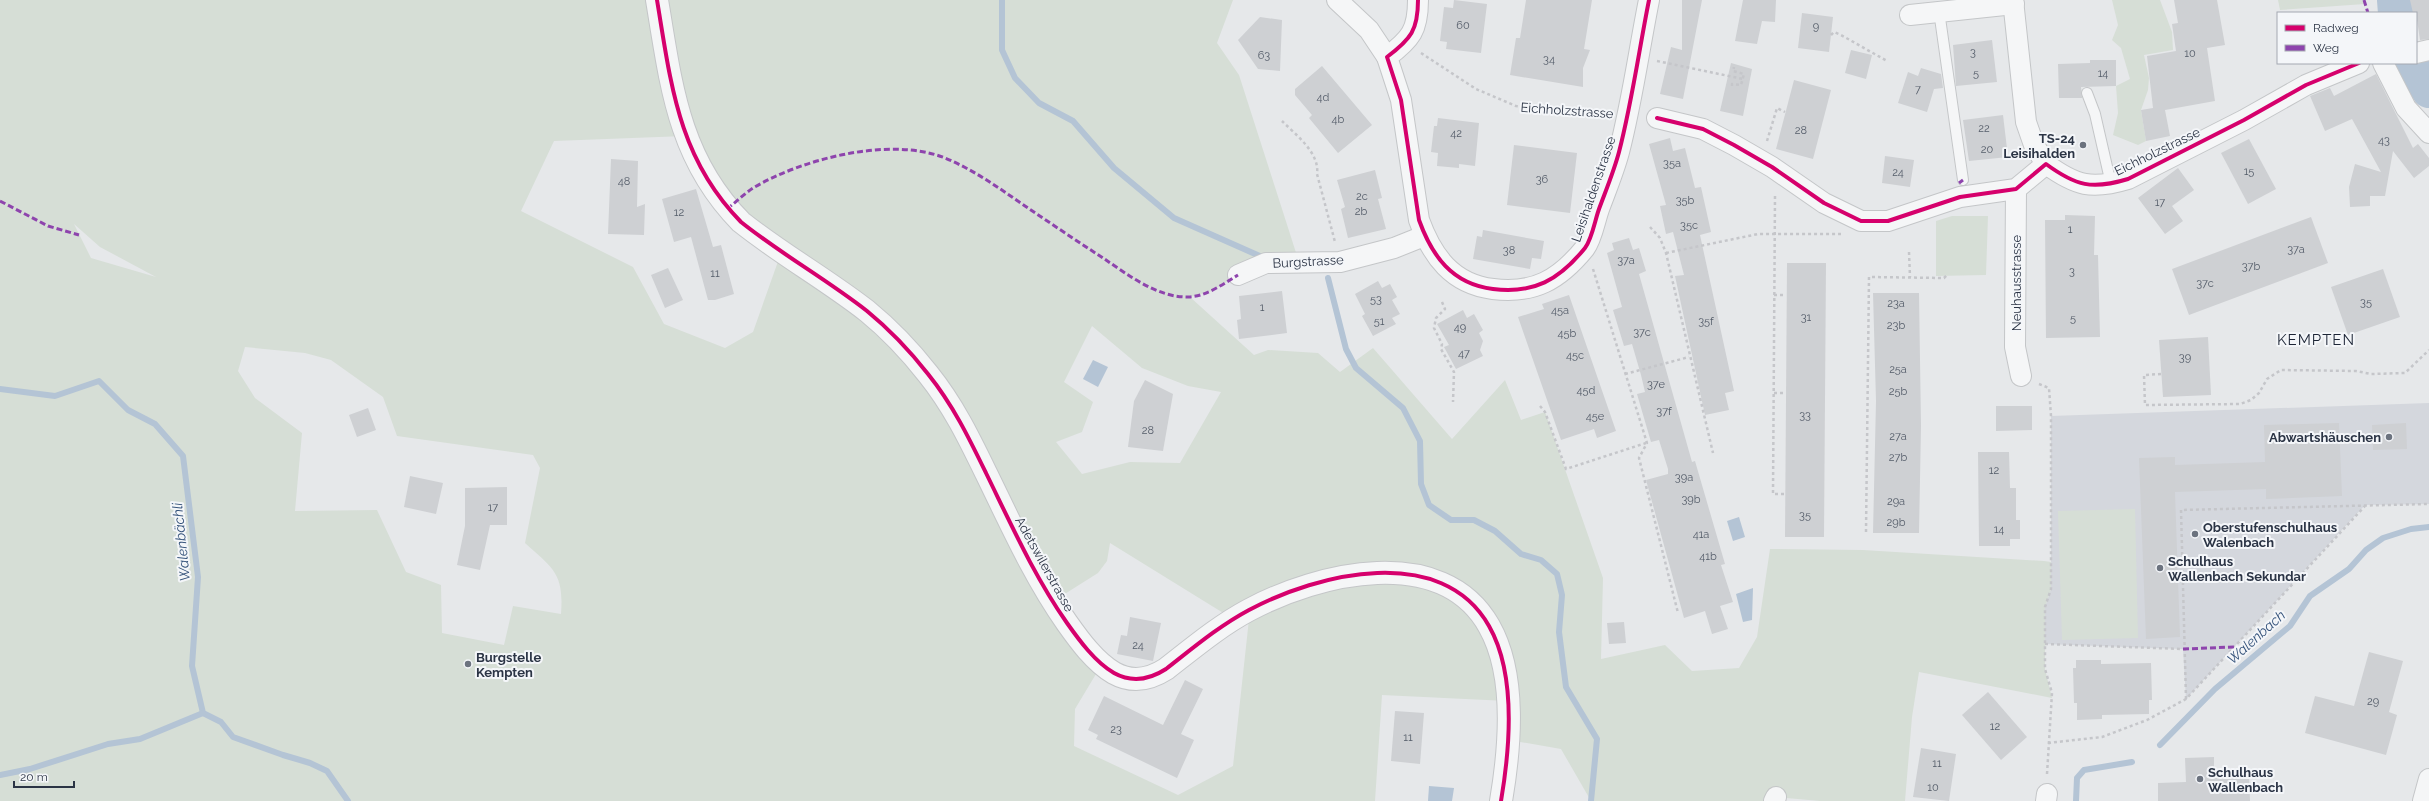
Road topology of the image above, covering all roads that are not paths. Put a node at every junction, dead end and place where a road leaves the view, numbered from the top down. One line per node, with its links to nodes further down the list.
1 (657, 0): 22 (street, Adetswilerstrasse)
2 (1337, 0): 8 (street)
3 (1418, 0): 8 (street)
4 (1649, 0): 18 (street, Leisihaldenstrasse)
5 (2013, 2): 6 (street); 14 (street)
6 (1939, 12): 7 (street); 15 (lane)
7 (1910, 15)
8 (1387, 57): 18 (street, Leisihaldenstrasse)
9 (2357, 64): 16 (street, Eichholzstrasse)
10 (2384, 64): 13 (street)
11 (2087, 93): 16 (lane)
12 (1657, 118): 17 (street)
13 (2429, 133)
14 (2046, 164): 16 (street, Eichholzstrasse); 17 (street)
15 (1963, 180)
16 (2111, 184)
17 (2016, 189): 20 (street, Neuhausstrasse)
18 (1424, 236): 19 (street, Burgstrasse)
19 (1238, 275)
20 (2021, 376)
21 (2429, 779): 23 (street)
22 (1501, 801)
23 (2423, 801)

